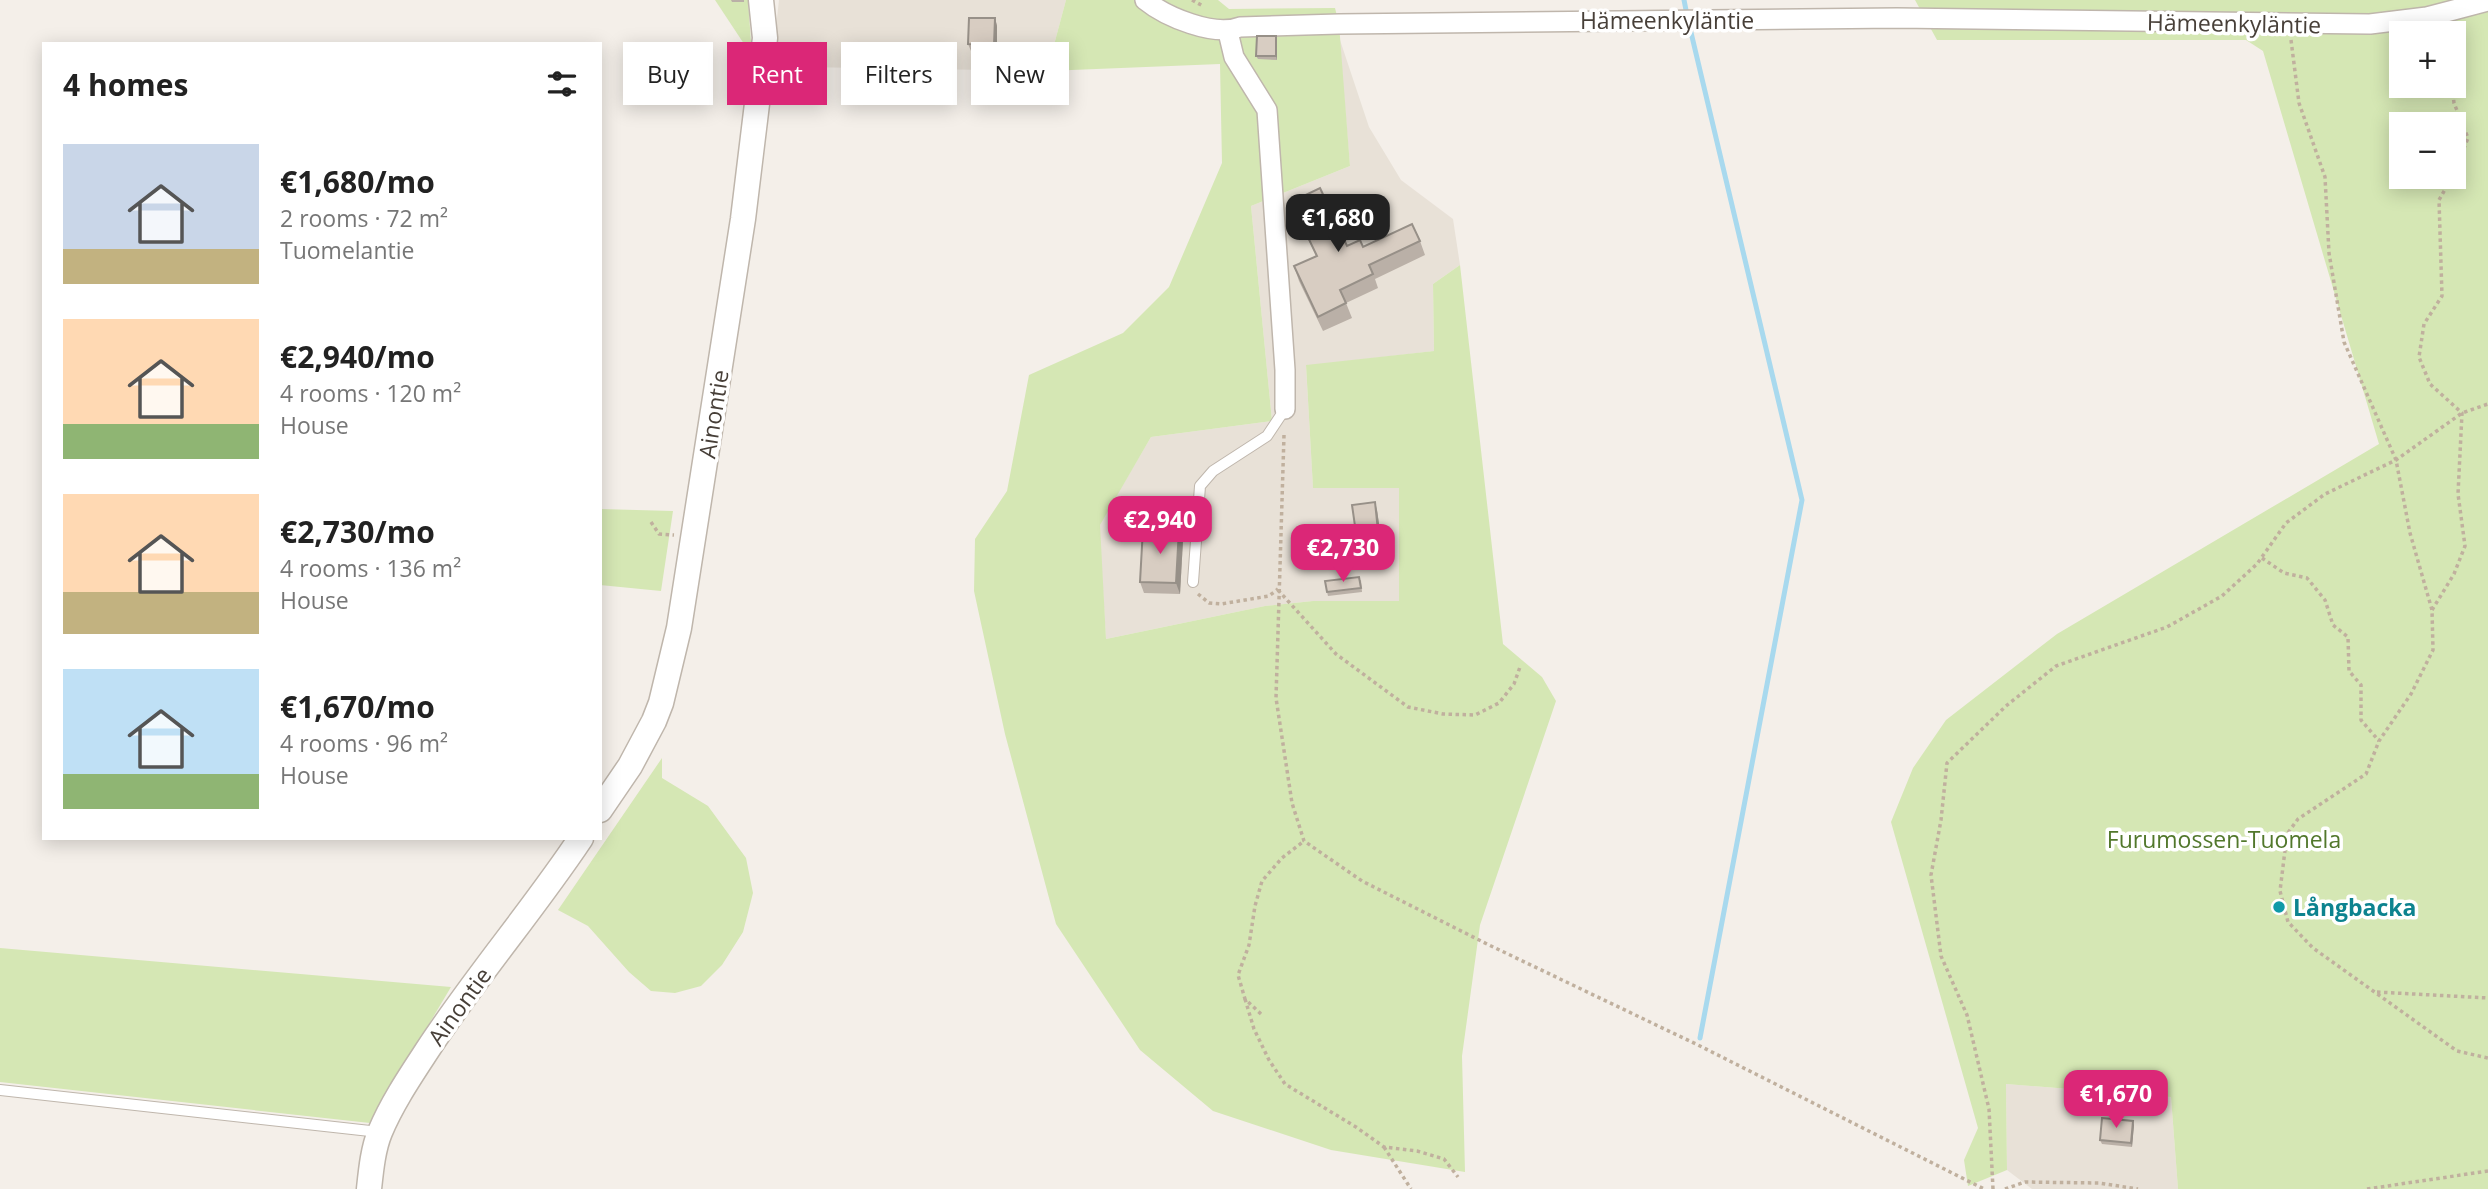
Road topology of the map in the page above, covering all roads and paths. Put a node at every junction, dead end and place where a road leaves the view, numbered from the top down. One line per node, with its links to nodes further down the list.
1 (761, 0): 12 (street, Ainontie)
2 (1145, 0): 5 (street, Hämeenkyläntie)
3 (2488, 1): 4 (street, Hämeenkyläntie)
4 (2289, 24): 5 (street, Hämeenkyläntie); 10 (path)
5 (1228, 32): 8 (street)
6 (2445, 189): 9 (path)
7 (2488, 404): 9 (path)
8 (1285, 409): 14 (lane); 15 (path)
9 (2462, 413): 10 (path); 16 (path)
10 (2396, 460): 13 (path); 16 (path)
11 (651, 522): 12 (path)
12 (693, 537): 19 (street, Ainontie)
13 (2262, 558): 18 (path); 35 (path)
14 (1193, 582): 15 (path)
15 (1278, 590): 17 (path); 21 (path)
16 (2432, 610): 18 (path)
17 (1520, 667)
18 (2379, 741): 22 (path)
19 (602, 807)
20 (580, 840): 28 (street, Ainontie)
21 (1304, 841): 24 (path); 34 (path)
22 (2375, 992): 23 (path); 26 (path)
23 (2487, 996)
24 (1245, 999): 25 (path); 29 (path)
25 (1261, 1014)
26 (2488, 1058)
27 (0, 1090): 28 (lane)
28 (380, 1132): 32 (street, Ainontie)
29 (1384, 1147): 31 (path); 33 (path)
30 (2488, 1171): 38 (path)
31 (1458, 1177)
32 (369, 1189)
33 (1411, 1189)
34 (1984, 1189)
35 (1993, 1189)
36 (2005, 1189): 37 (path)
37 (2138, 1189)
38 (2367, 1189)

